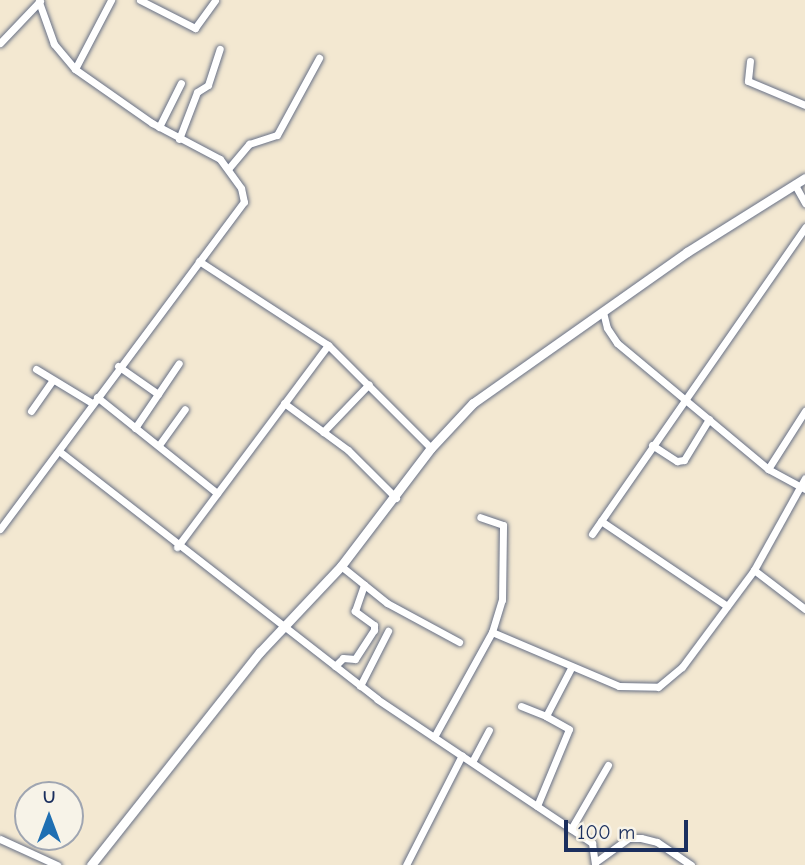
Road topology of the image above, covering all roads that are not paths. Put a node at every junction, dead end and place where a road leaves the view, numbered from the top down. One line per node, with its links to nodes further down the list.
1 (111, 0): 9 (street)
2 (140, 0): 3 (street)
3 (215, 0)
4 (40, 1): 5 (street); 9 (street)
5 (0, 43)
6 (220, 49): 13 (street)
7 (318, 58): 14 (street)
8 (750, 61): 11 (street)
9 (75, 69): 12 (street)
10 (181, 83): 12 (street)
11 (805, 105)
12 (159, 127): 13 (street)
13 (179, 139): 14 (street)
14 (228, 169): 19 (street)
15 (805, 178): 16 (street)
16 (795, 185): 17 (street); 20 (street)
17 (805, 203)
18 (805, 227): 28 (street)
19 (199, 261): 21 (street); 23 (street)
20 (602, 317): 28 (street); 39 (street)
21 (328, 345): 26 (street); 30 (street)
22 (179, 363): 27 (street)
23 (118, 366): 27 (street); 29 (street)
24 (36, 369): 25 (street)
25 (52, 381): 29 (street); 32 (street)
26 (369, 384): 36 (street); 39 (street)
27 (158, 394): 35 (street)
28 (684, 397): 34 (street); 37 (street)
29 (95, 400): 35 (street); 40 (street)
30 (284, 402): 36 (street); 44 (street)
31 (185, 409): 38 (street)
32 (31, 411)
33 (805, 411): 41 (street)
34 (709, 419): 37 (street); 41 (street)
35 (135, 428): 38 (street)
36 (323, 432): 45 (street)
37 (652, 444): 47 (street)
38 (159, 445): 44 (street)
39 (430, 447): 45 (street)
40 (60, 451): 48 (street); 50 (street)
41 (768, 468): 43 (street)
42 (805, 478): 43 (street)
43 (802, 488): 52 (street)
44 (217, 493): 50 (street)
45 (396, 498): 51 (street)
46 (481, 517): 58 (street)
47 (601, 521): 49 (street); 54 (street)
48 (0, 529)
49 (592, 534)
50 (177, 547): 56 (street)
51 (341, 566): 53 (street); 56 (street)
52 (754, 570): 54 (street); 55 (street)
53 (364, 586): 59 (street); 60 (street)
54 (727, 606): 61 (street)
55 (805, 610)
56 (284, 627): 60 (street); 75 (street)
57 (388, 631): 62 (street)
58 (492, 632): 61 (street); 66 (street)
59 (459, 642)
60 (335, 666): 62 (street)
61 (571, 668): 64 (street)
62 (360, 686): 66 (street)
63 (521, 706): 64 (street)
64 (546, 716): 70 (street)
65 (489, 730): 68 (street)
66 (434, 737): 67 (street)
67 (462, 755): 68 (street); 76 (street)
68 (472, 762): 70 (street)
69 (608, 765): 71 (street)
70 (537, 806): 71 (street)
71 (571, 829): 73 (street)
72 (0, 839): 74 (street)
73 (596, 863): 77 (street)
74 (57, 865)
75 (91, 865)
76 (407, 865)
77 (691, 865)

